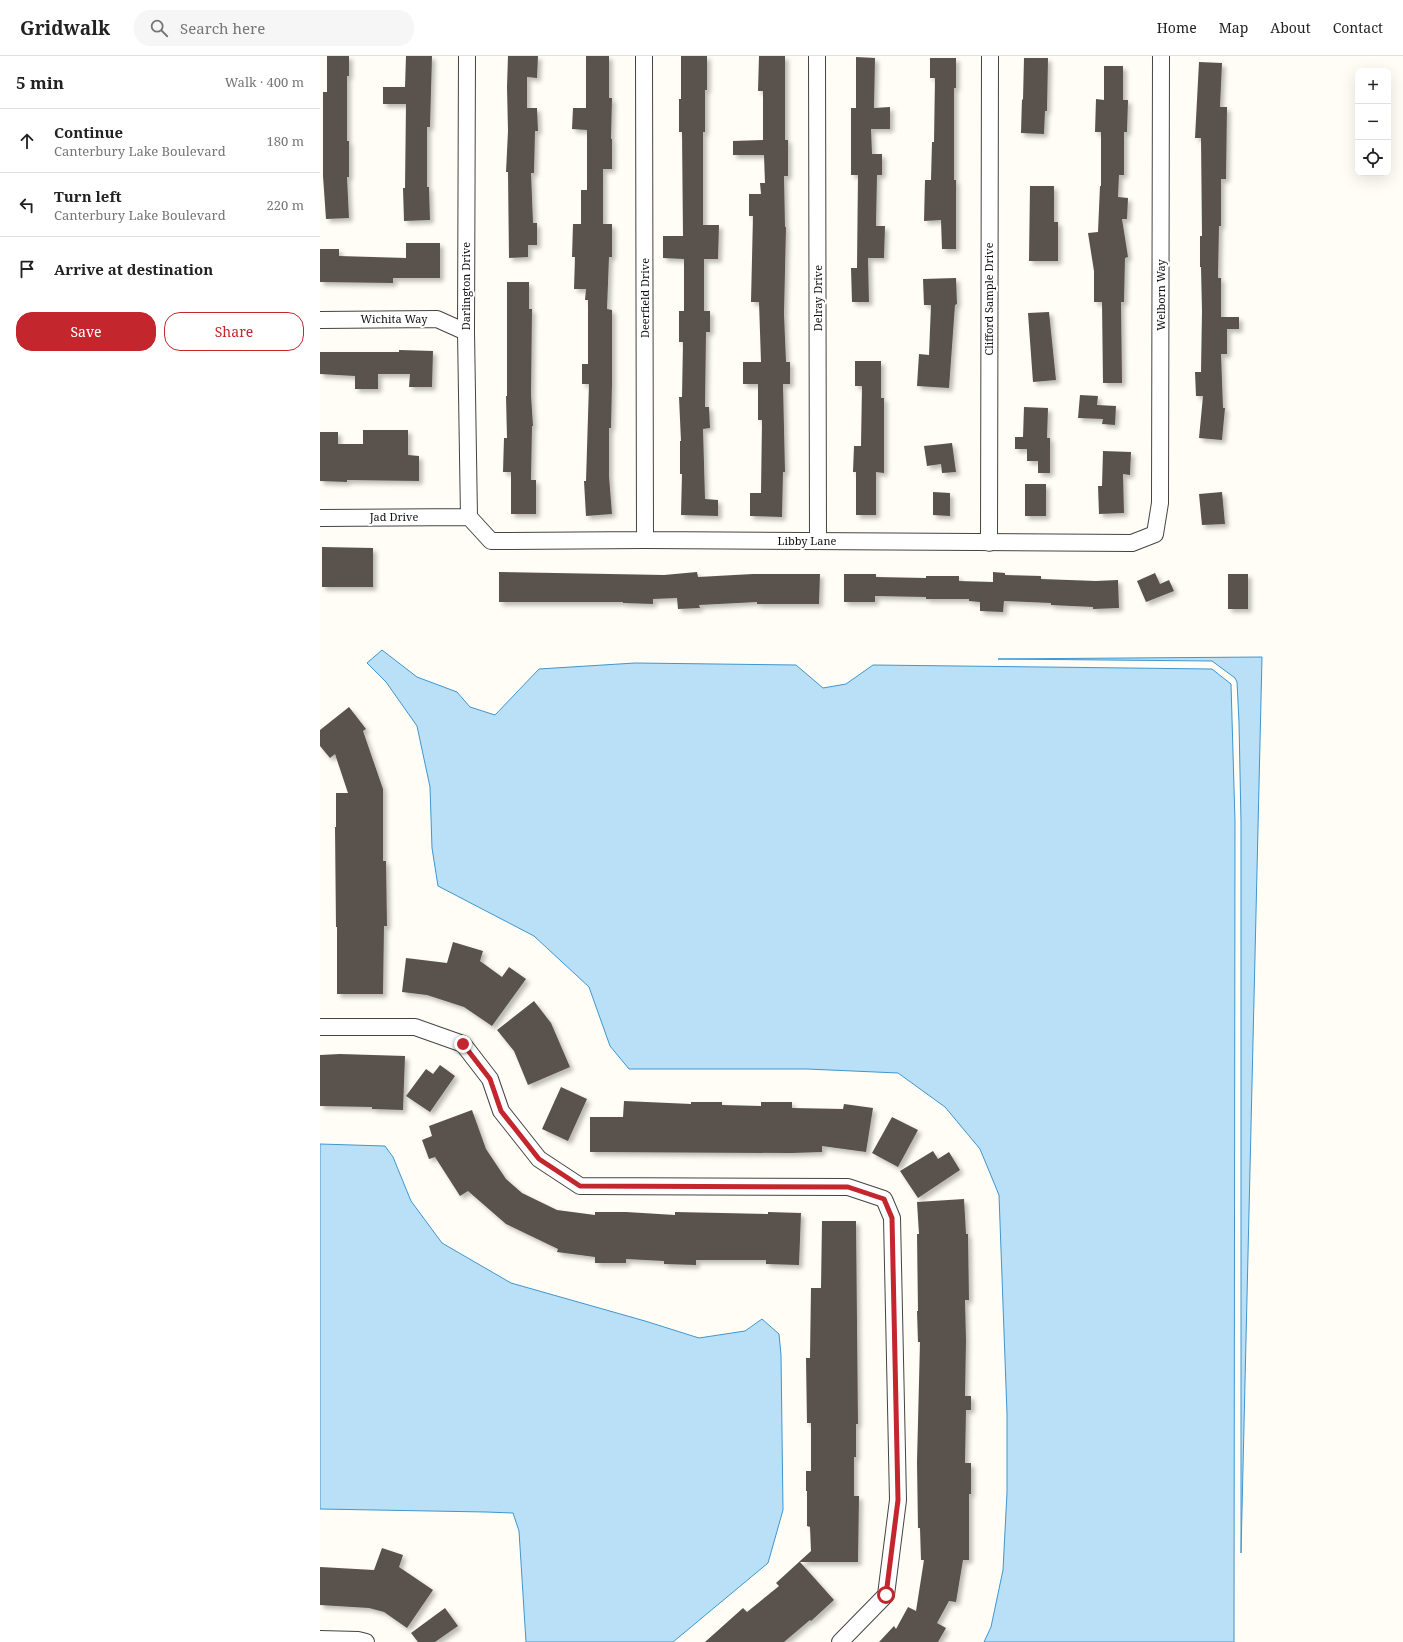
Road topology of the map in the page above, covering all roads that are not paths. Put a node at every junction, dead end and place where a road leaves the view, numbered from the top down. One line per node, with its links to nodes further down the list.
1 (467, 56): 7 (street, Darlington Drive)
2 (644, 56): 11 (street, Deerfield Drive)
3 (817, 56): 12 (street, Delray Drive)
4 (990, 56): 13 (street, Clifford Sample Drive)
5 (1161, 56): 10 (street, Welborn Way)
6 (320, 320): 7 (street, Wichita Way)
7 (466, 332): 8 (street, Darlington Drive)
8 (469, 517): 9 (street, Jad Drive); 11 (street, Libby Lane)
9 (320, 518)
10 (1155, 534): 13 (street, Libby Lane)
11 (645, 540): 12 (street, Libby Lane)
12 (818, 541): 13 (street, Libby Lane)
13 (989, 543)
14 (320, 1027): 17 (street)
15 (320, 1639): 16 (street)
16 (366, 1642)
17 (840, 1642)

